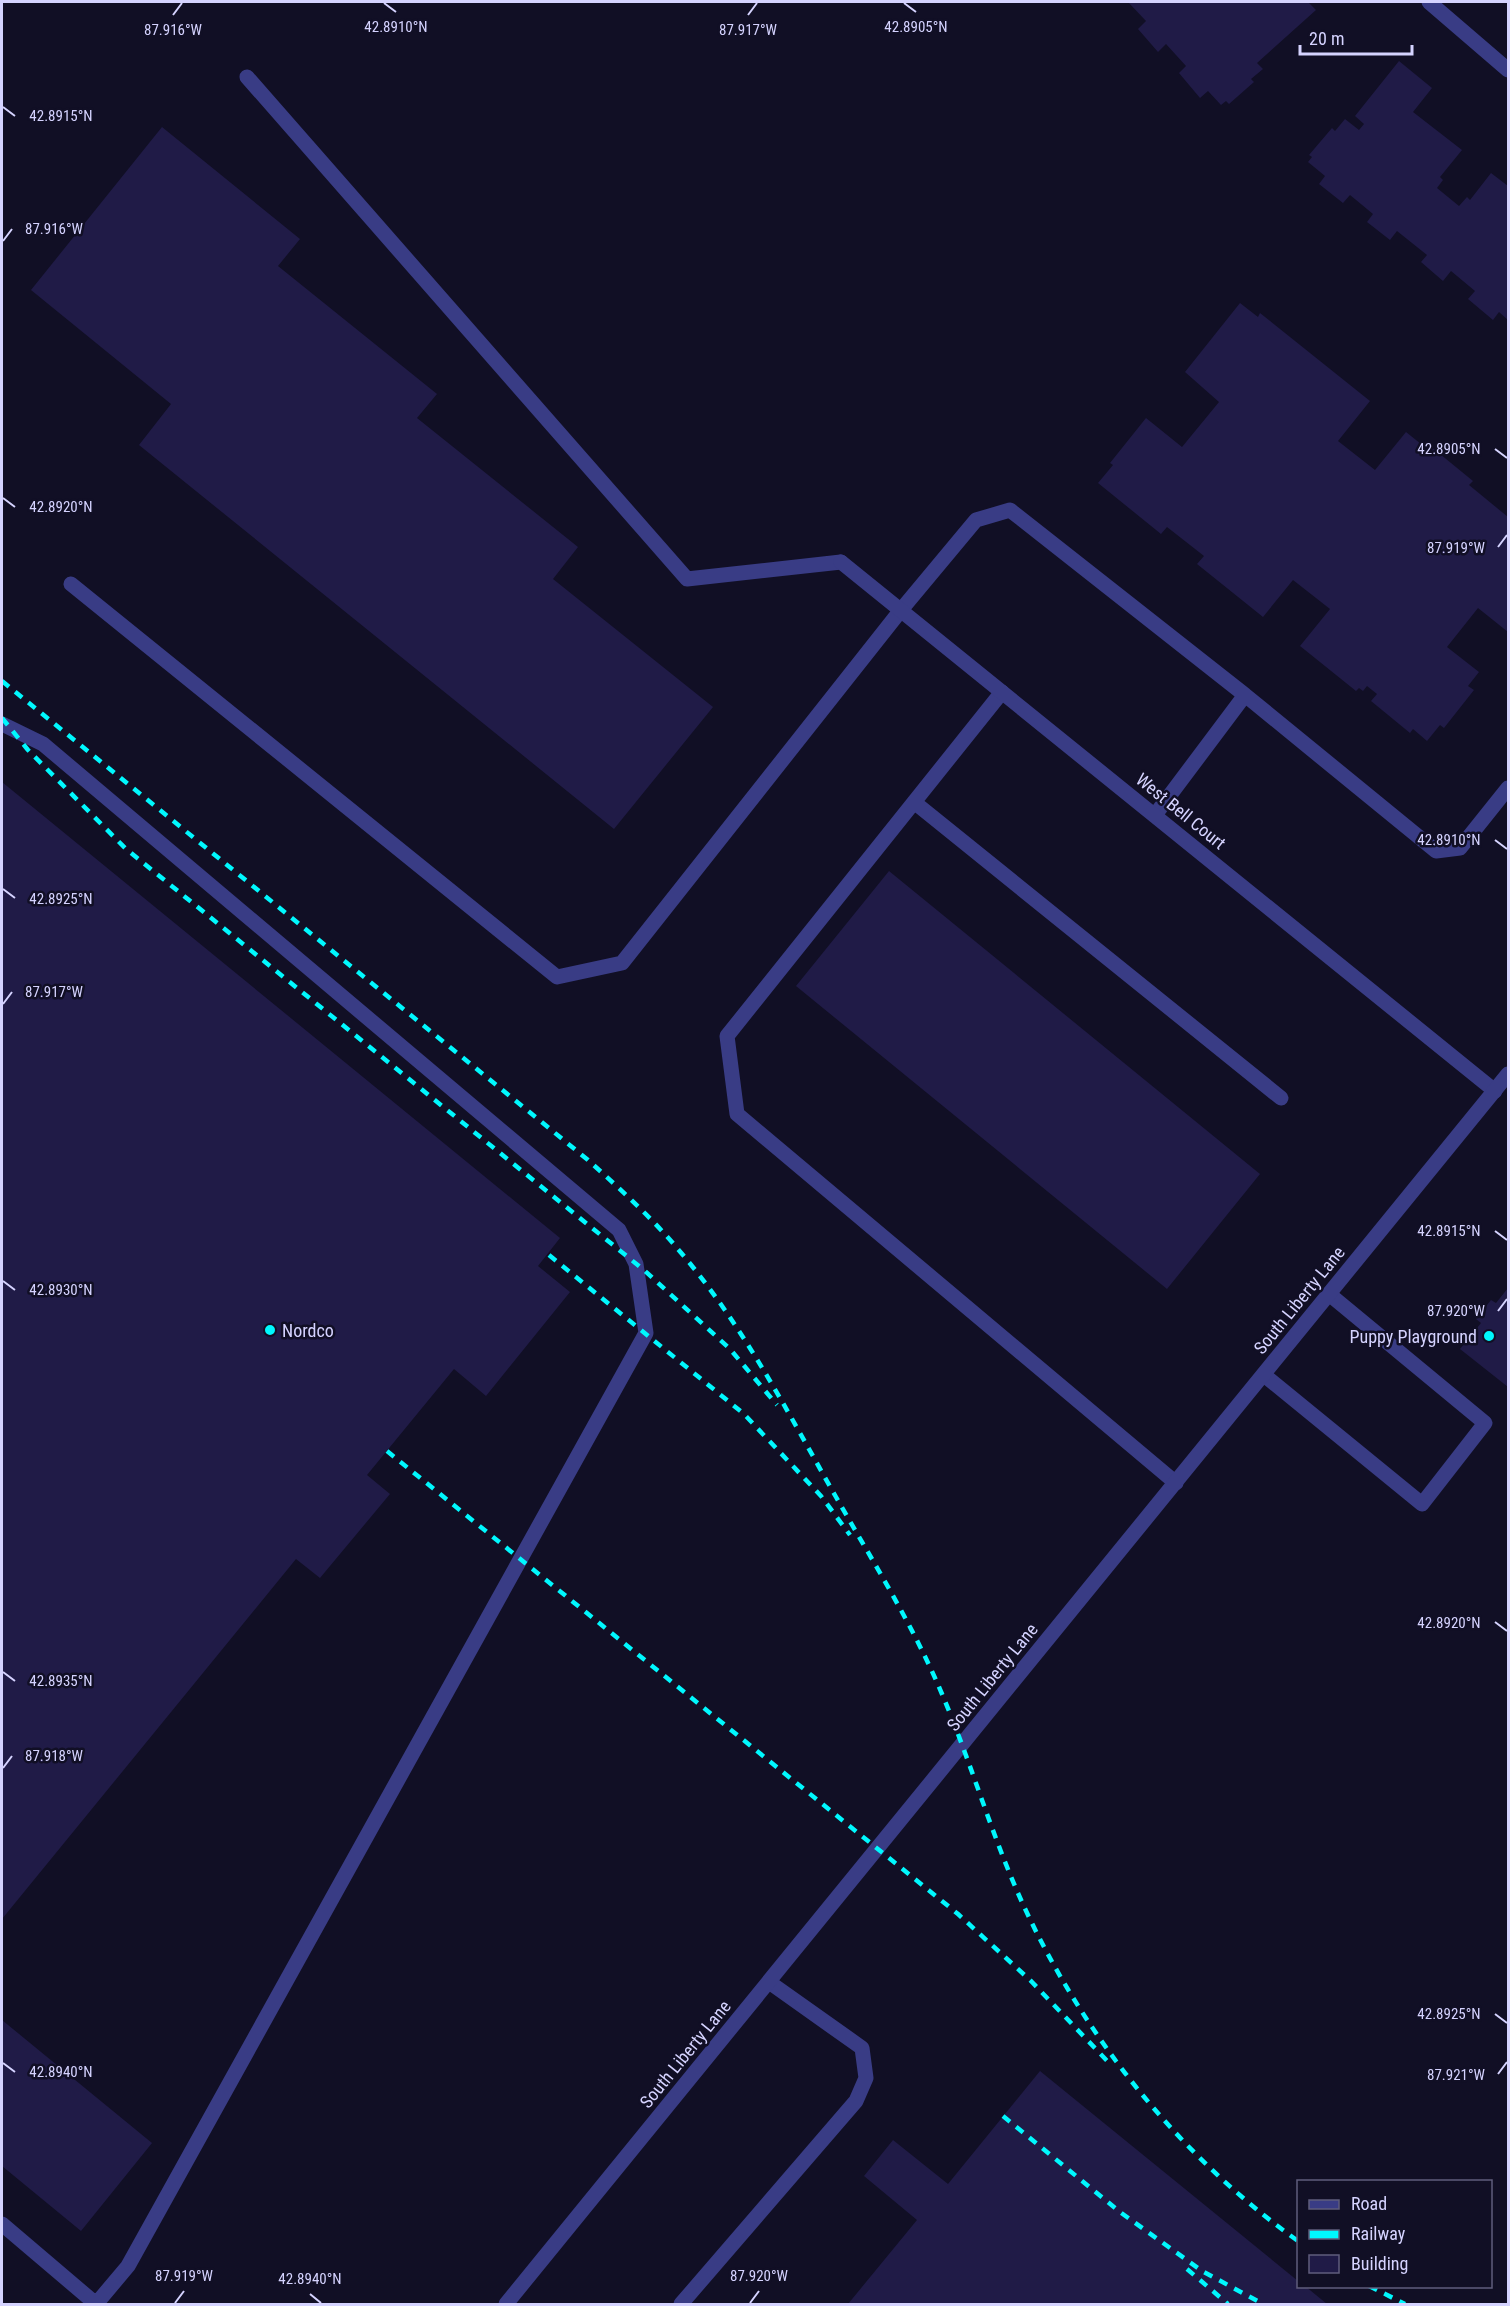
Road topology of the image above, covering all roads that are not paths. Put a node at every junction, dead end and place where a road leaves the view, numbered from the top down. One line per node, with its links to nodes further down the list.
1 (1429, 2): 2 (street)
2 (1509, 70)
3 (247, 77): 5 (street, West Bell Court)
4 (71, 584): 5 (street)
5 (901, 610): 6 (street, West Bell Court); 7 (street)
6 (1002, 692): 10 (street); 11 (street, West Bell Court)
7 (1245, 695): 9 (street); 11 (street)
8 (2, 724): 20 (street)
9 (1509, 788)
10 (914, 802): 14 (street); 17 (street)
11 (1155, 815): 13 (street, West Bell Court)
12 (1509, 1074): 13 (street, South Liberty Lane)
13 (1495, 1090): 15 (street, South Liberty Lane)
14 (1281, 1098)
15 (1329, 1294): 16 (street, South Liberty Lane); 16 (street)
16 (1264, 1375): 17 (street, South Liberty Lane)
17 (1176, 1483): 18 (street, South Liberty Lane)
18 (769, 1982): 21 (street, South Liberty Lane); 22 (street)
19 (2, 2224): 20 (street)
20 (96, 2304)
21 (507, 2304)
22 (681, 2304)

